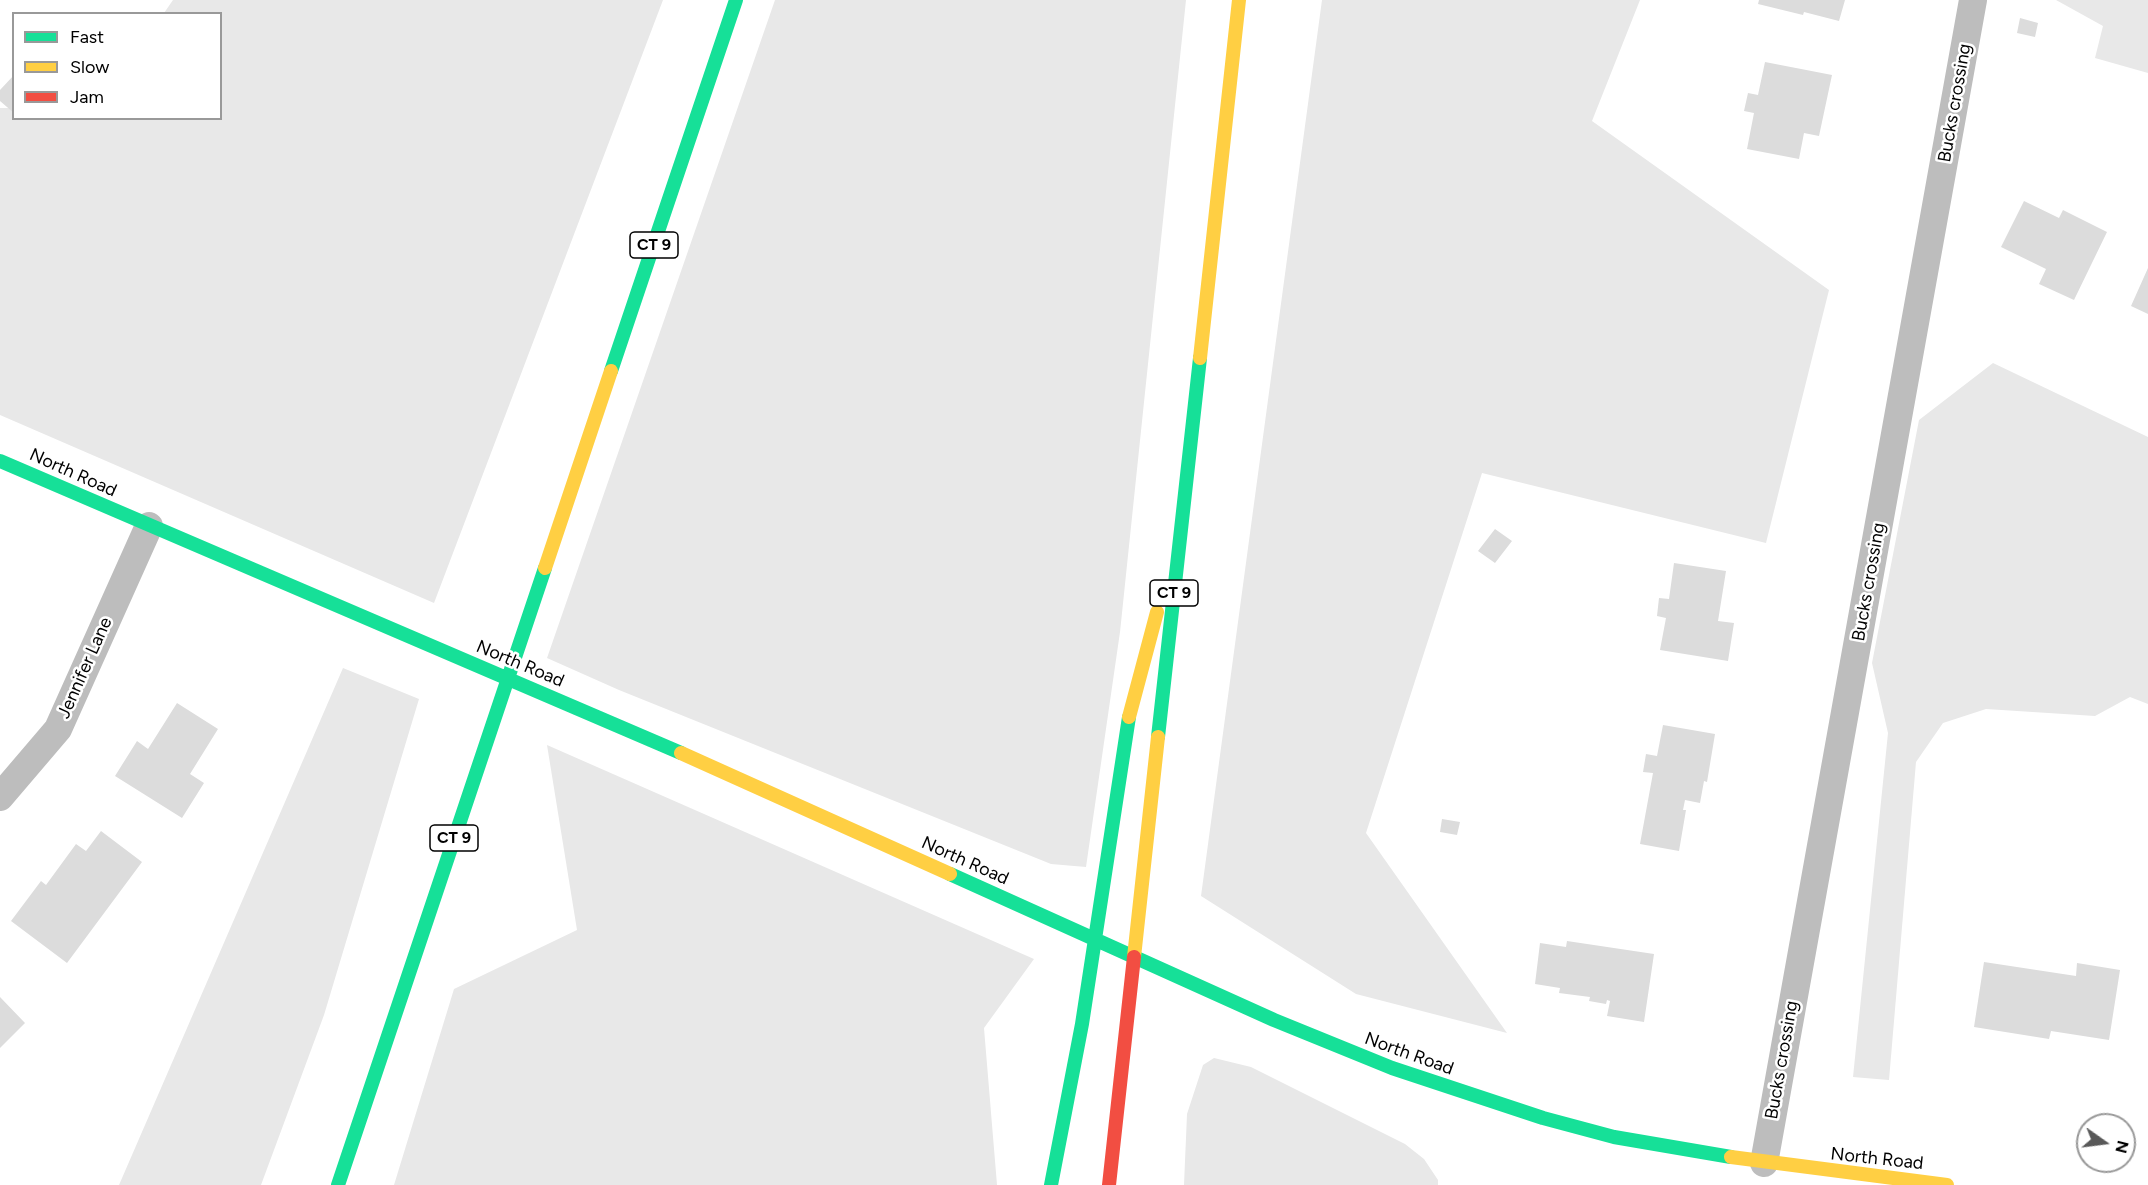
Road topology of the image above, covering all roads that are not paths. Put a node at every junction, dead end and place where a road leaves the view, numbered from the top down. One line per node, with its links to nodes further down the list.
1 (736, 0): 9 (main road, CT 9)
2 (1239, 0): 6 (main road, CT 9)
3 (1973, 0): 8 (street, Bucks crossing)
4 (0, 461): 5 (main road, North Road)
5 (149, 526): 7 (street, Jennifer Lane); 8 (main road, North Road)
6 (1180, 541): 10 (main road); 11 (main road, CT 9)
7 (0, 797)
8 (1764, 1164): 12 (main road, North Road)
9 (338, 1185)
10 (1052, 1185)
11 (1108, 1185)
12 (1947, 1185)

